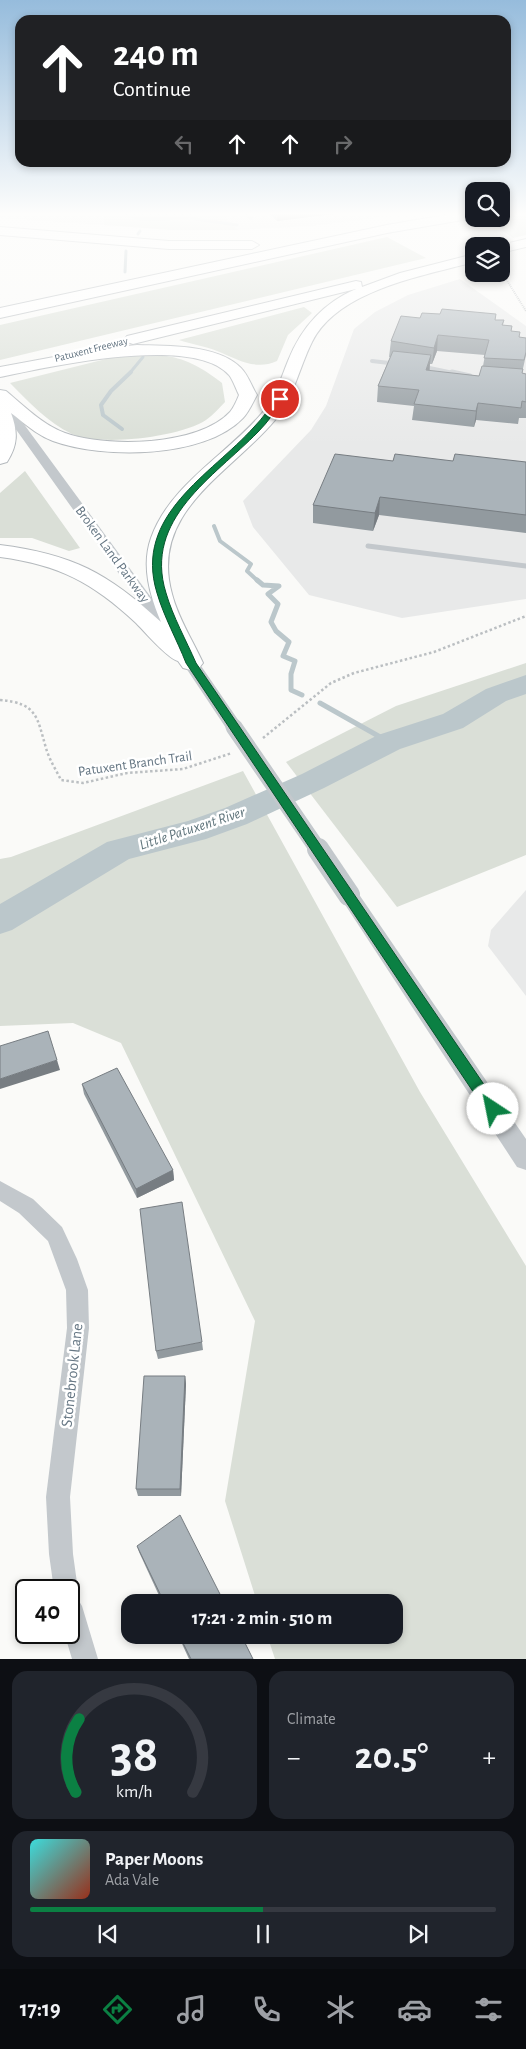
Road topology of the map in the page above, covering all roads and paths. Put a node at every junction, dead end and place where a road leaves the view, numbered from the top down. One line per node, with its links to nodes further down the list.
1 (99, 291): 6 (highway)
2 (332, 291): 10 (highway, Patuxent Freeway)
3 (365, 291): 19 (highway)
4 (514, 291): 5 (path)
5 (526, 311)
6 (0, 313)
7 (372, 361): 8 (lane)
8 (403, 364)
9 (412, 365): 11 (lane)
10 (0, 372): 12 (highway)
11 (479, 378)
12 (0, 397): 19 (street, Broken Land Parkway)
13 (0, 406): 14 (highway)
14 (0, 458)
15 (368, 546): 17 (lane)
16 (0, 550): 19 (highway)
17 (526, 566)
18 (526, 616): 21 (path)
19 (191, 663): 23 (street, Broken Land Parkway, bridge)
20 (0, 700): 22 (path, Patuxent Branch Trail)
21 (260, 740)
22 (240, 750)
23 (526, 1159)
24 (0, 1190): 25 (street, Stonebrook Lane)
25 (64, 1579)
26 (80, 1642): 27 (street)
27 (85, 1659)

